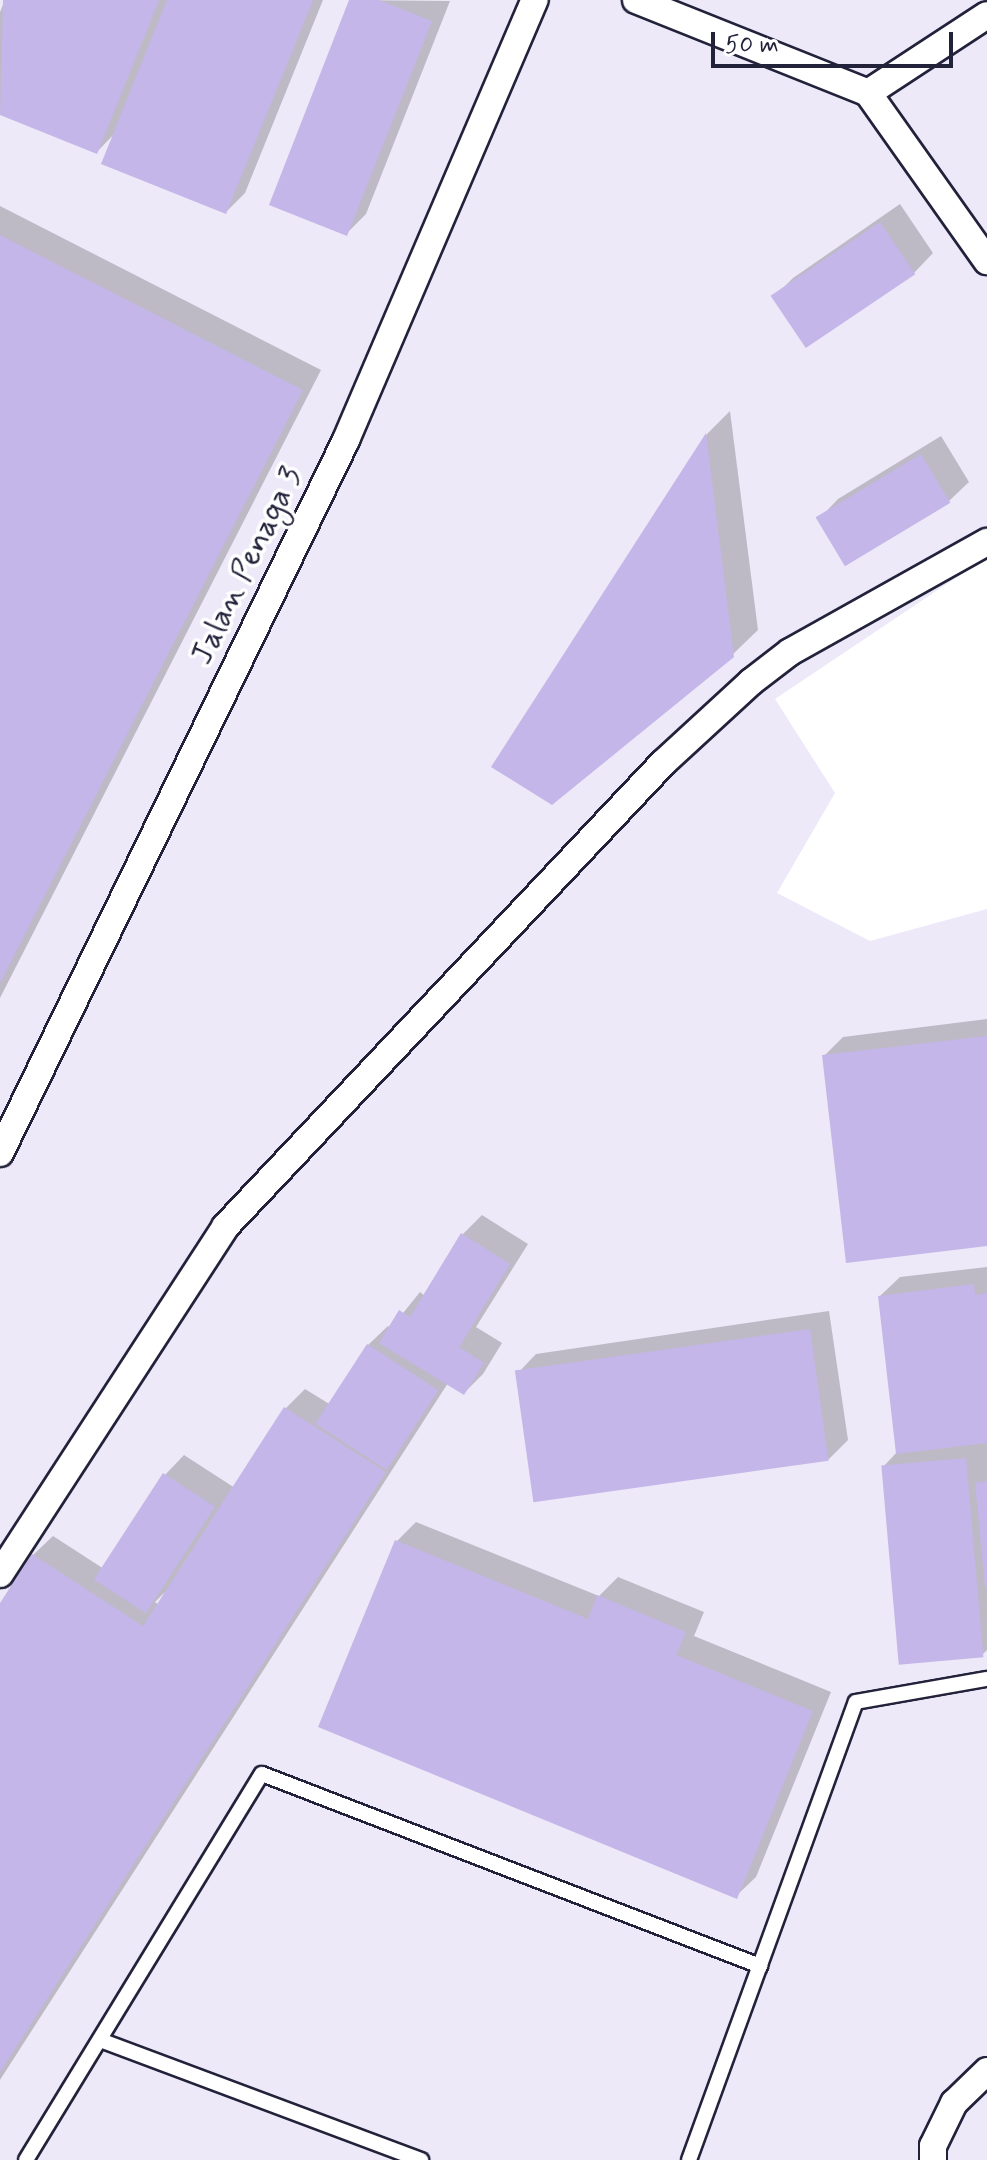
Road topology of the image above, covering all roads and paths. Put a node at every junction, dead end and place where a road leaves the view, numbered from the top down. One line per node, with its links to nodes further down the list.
1 (535, 0): 7 (street, Jalan Penaga 3)
2 (636, 0): 4 (street)
3 (987, 15): 4 (street)
4 (868, 93): 5 (street)
5 (987, 261)
6 (987, 542): 8 (street)
7 (0, 1153)
8 (0, 1574)
9 (987, 1679): 10 (lane)
10 (760, 1966): 11 (lane); 15 (lane)
11 (100, 2040): 13 (lane); 14 (lane)
12 (987, 2071): 16 (street)
13 (26, 2160)
14 (421, 2160)
15 (689, 2160)
16 (933, 2160)

